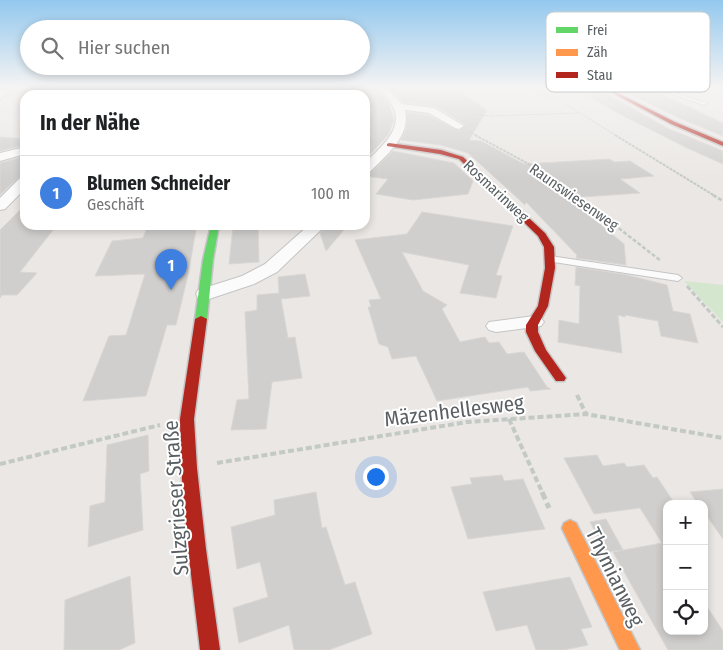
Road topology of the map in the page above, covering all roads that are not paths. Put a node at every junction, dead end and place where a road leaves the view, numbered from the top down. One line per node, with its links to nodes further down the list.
1 (403, 118): 6 (street)
2 (446, 118): 4 (street)
3 (664, 118): 5 (street)
4 (460, 126)
5 (723, 144)
6 (389, 145): 9 (street); 14 (street, Rosmarinweg)
7 (20, 151): 8 (street)
8 (0, 157)
9 (370, 165)
10 (20, 186): 11 (street)
11 (0, 206)
12 (214, 230): 16 (street, Sulzgrieser Straße)
13 (313, 230): 16 (street)
14 (550, 259): 15 (lane); 17 (street, Rosmarinweg)
15 (678, 278)
16 (205, 294): 21 (street, Sulzgrieser Straße)
17 (534, 322): 18 (street); 19 (street)
18 (496, 326)
19 (560, 378)
20 (570, 528): 22 (street, Thymianweg)
21 (210, 650)
22 (630, 650)

